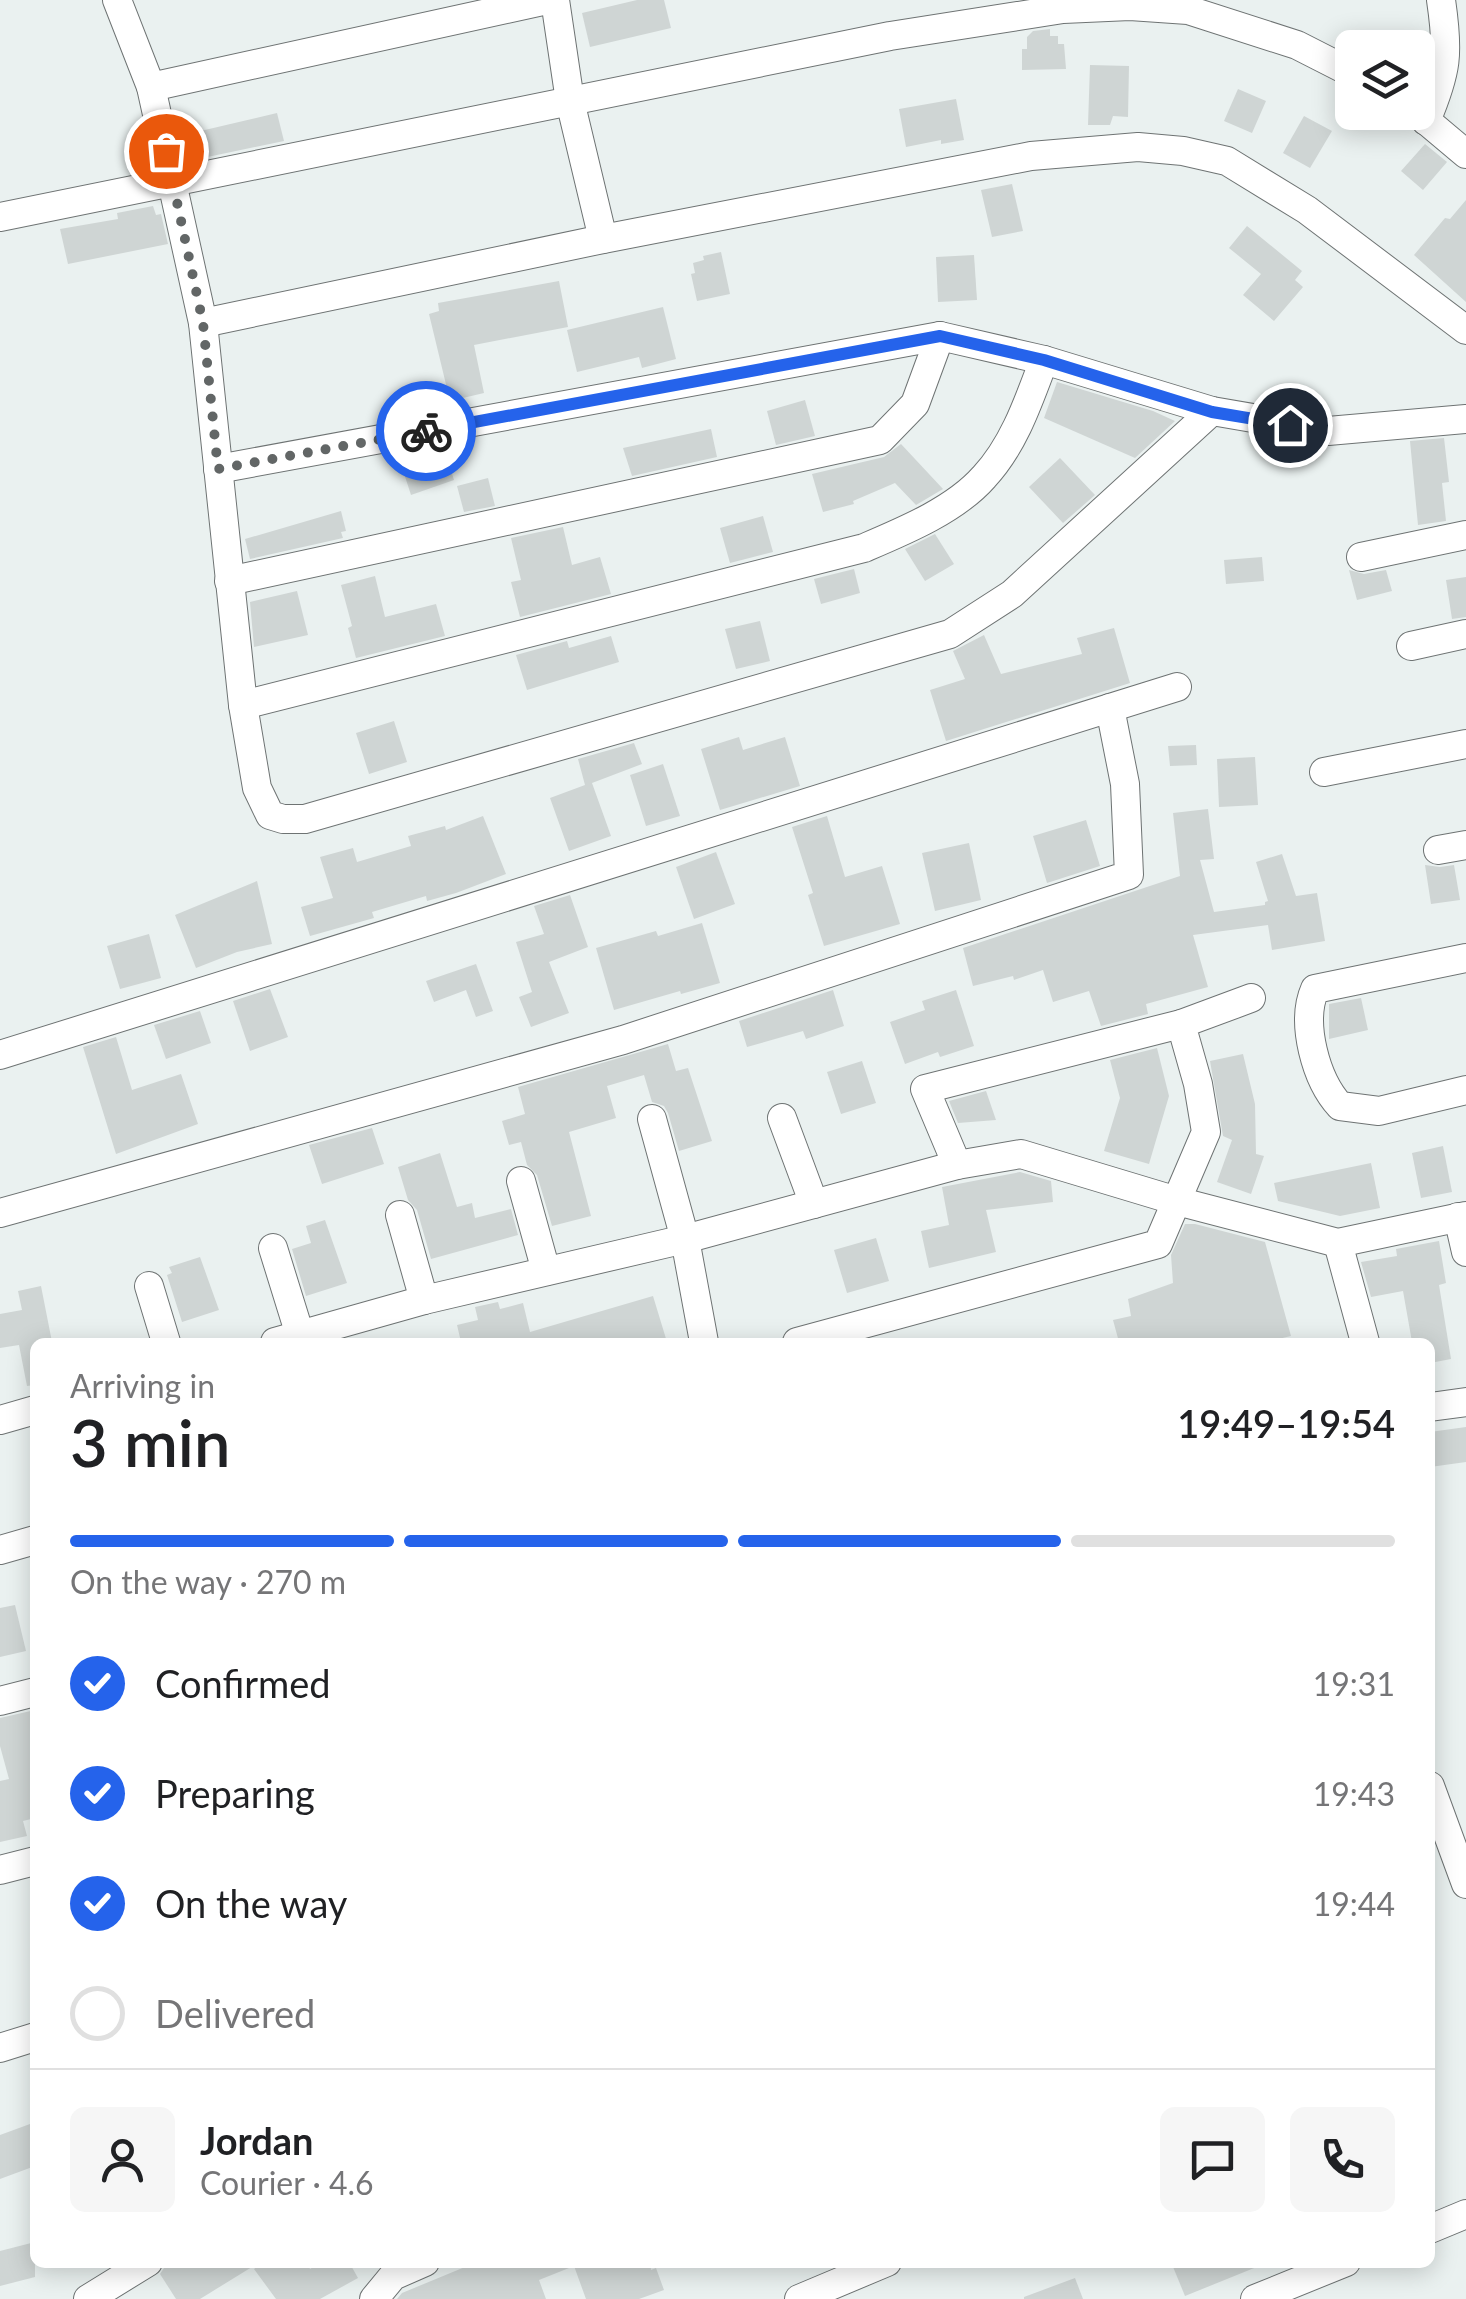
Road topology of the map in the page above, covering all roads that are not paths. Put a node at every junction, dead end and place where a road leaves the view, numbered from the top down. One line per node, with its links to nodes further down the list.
1 (118, 0): 6 (street)
2 (547, 0): 6 (street)
3 (555, 0): 8 (street)
4 (1441, 0): 7 (street)
5 (1335, 64): 8 (street)
6 (151, 87): 11 (street)
7 (1435, 93)
8 (570, 101): 11 (street); 13 (street)
9 (1435, 128): 10 (street)
10 (1466, 154)
11 (174, 183): 12 (street); 14 (street)
12 (0, 217)
13 (603, 238): 14 (street); 15 (street)
14 (203, 323): 20 (street)
15 (1466, 330)
16 (940, 336): 17 (street); 20 (street); 23 (street)
17 (1044, 360): 18 (street); 27 (street)
18 (1212, 412): 19 (street); 27 (street)
19 (1466, 419)
20 (218, 469): 23 (street)
21 (1466, 535): 22 (street)
22 (1361, 556)
23 (229, 581): 27 (street)
24 (1466, 634): 25 (street)
25 (1412, 646)
26 (1178, 687): 28 (street)
27 (243, 705)
28 (1110, 708): 34 (street); 42 (street)
29 (1466, 744): 30 (street)
30 (1324, 772)
31 (1466, 958): 35 (street)
32 (1251, 998): 33 (street)
33 (1180, 1024): 38 (street); 40 (street)
34 (0, 1055)
35 (1466, 1090)
36 (782, 1118): 41 (street)
37 (652, 1119): 45 (street)
38 (957, 1165): 40 (street); 41 (street)
39 (522, 1181): 49 (street)
40 (1178, 1201): 46 (street); 56 (street)
41 (814, 1204): 45 (street)
42 (0, 1213)
43 (400, 1215): 51 (street)
44 (1462, 1216): 46 (street); 48 (street)
45 (685, 1239): 49 (street); 55 (street)
46 (1338, 1243): 57 (street)
47 (274, 1248): 53 (street)
48 (1466, 1252)
49 (546, 1270): 51 (street)
50 (149, 1286): 52 (street)
51 (424, 1300): 54 (street)
52 (165, 1338)
53 (288, 1338)
54 (291, 1338)
55 (703, 1338)
56 (812, 1338)
57 (1363, 1338)
58 (1466, 1402): 59 (street)
59 (1435, 1406)
60 (30, 1411): 61 (street)
61 (0, 1420)
62 (30, 1541): 63 (street)
63 (0, 1550)
64 (30, 1693): 65 (street)
65 (0, 1701)
66 (1435, 1800): 69 (street)
67 (30, 1862): 68 (street)
68 (0, 1870)
69 (1466, 1884)
70 (30, 2039): 71 (street)
71 (0, 2048)
72 (1466, 2214): 73 (street)
73 (1435, 2227)
74 (134, 2268): 78 (street)
75 (411, 2268): 79 (street)
76 (872, 2268): 80 (street)
77 (1331, 2268): 81 (street)
78 (100, 2282)
79 (374, 2299)
80 (798, 2299)
81 (1256, 2299)

